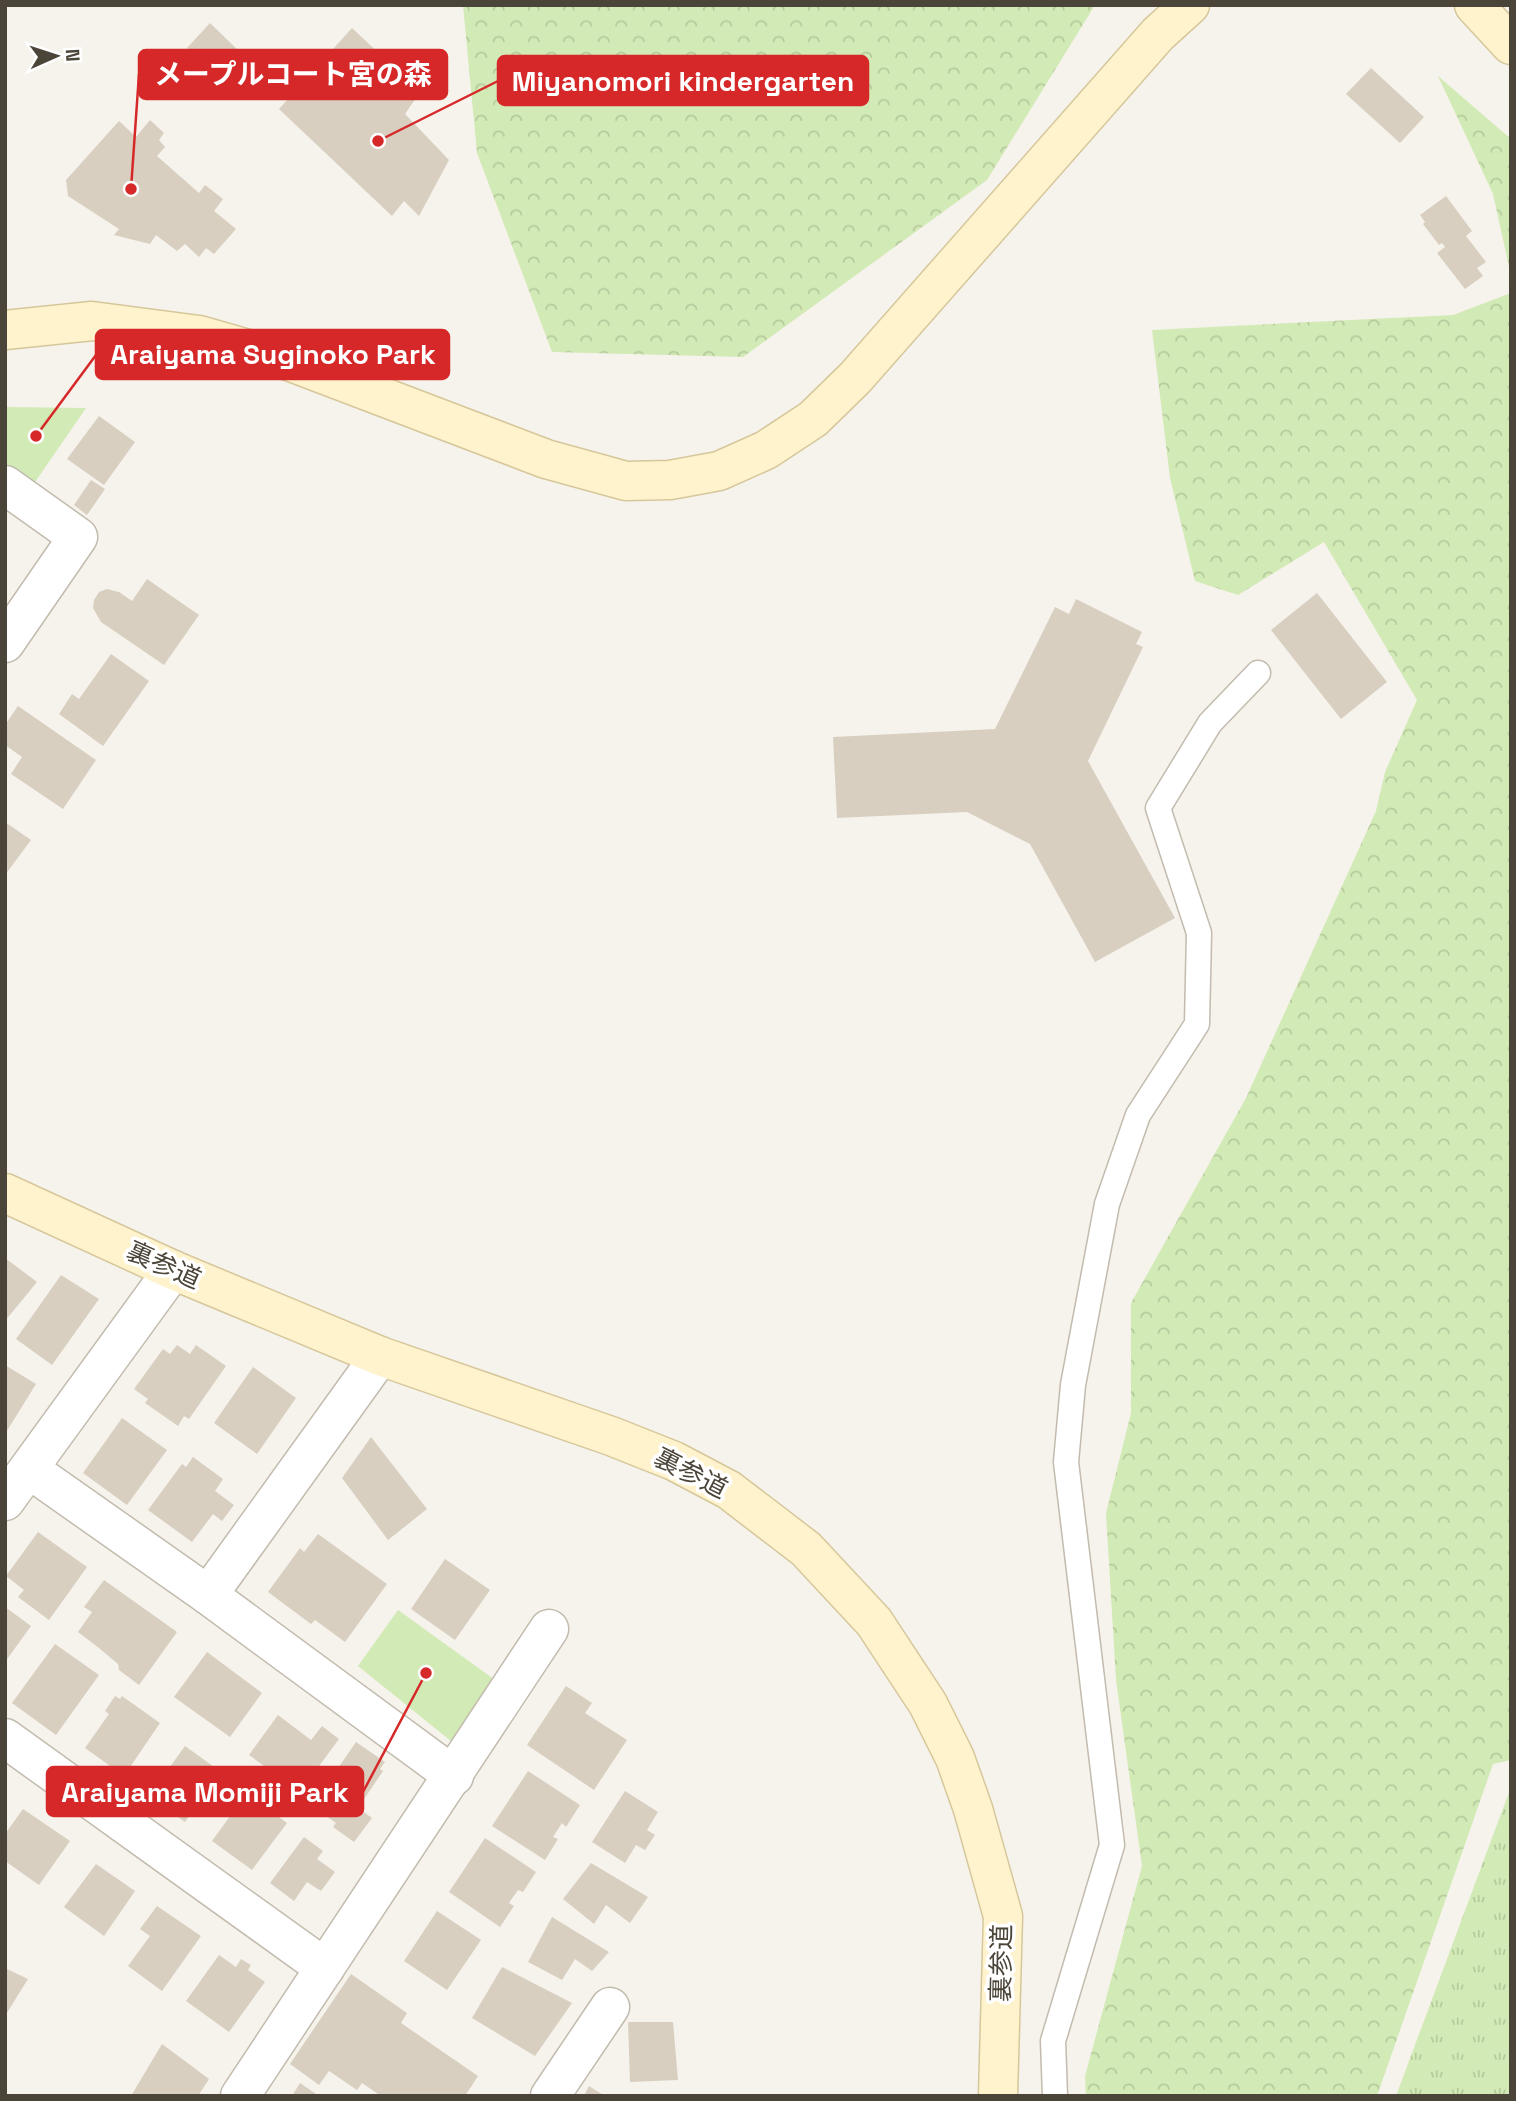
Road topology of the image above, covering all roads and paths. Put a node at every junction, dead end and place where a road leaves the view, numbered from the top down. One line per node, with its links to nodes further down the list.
1 (1190, 5): 4 (street)
2 (1474, 5): 3 (street)
3 (1511, 45)
4 (5, 330)
5 (5, 485): 6 (street)
6 (5, 642)
7 (1258, 673): 22 (lane)
8 (5, 1193): 9 (street, 裏参道)
9 (173, 1270): 10 (street, 裏参道); 11 (street)
10 (380, 1356): 13 (street); 21 (street, 裏参道)
11 (29, 1469): 12 (street); 13 (street)
12 (5, 1501)
13 (208, 1595): 16 (street)
14 (549, 1629): 16 (street)
15 (5, 1738): 17 (street)
16 (454, 1776): 17 (street)
17 (325, 1968): 19 (street)
18 (610, 2007): 20 (street)
19 (240, 2096)
20 (550, 2096)
21 (998, 2096)
22 (1055, 2096)

